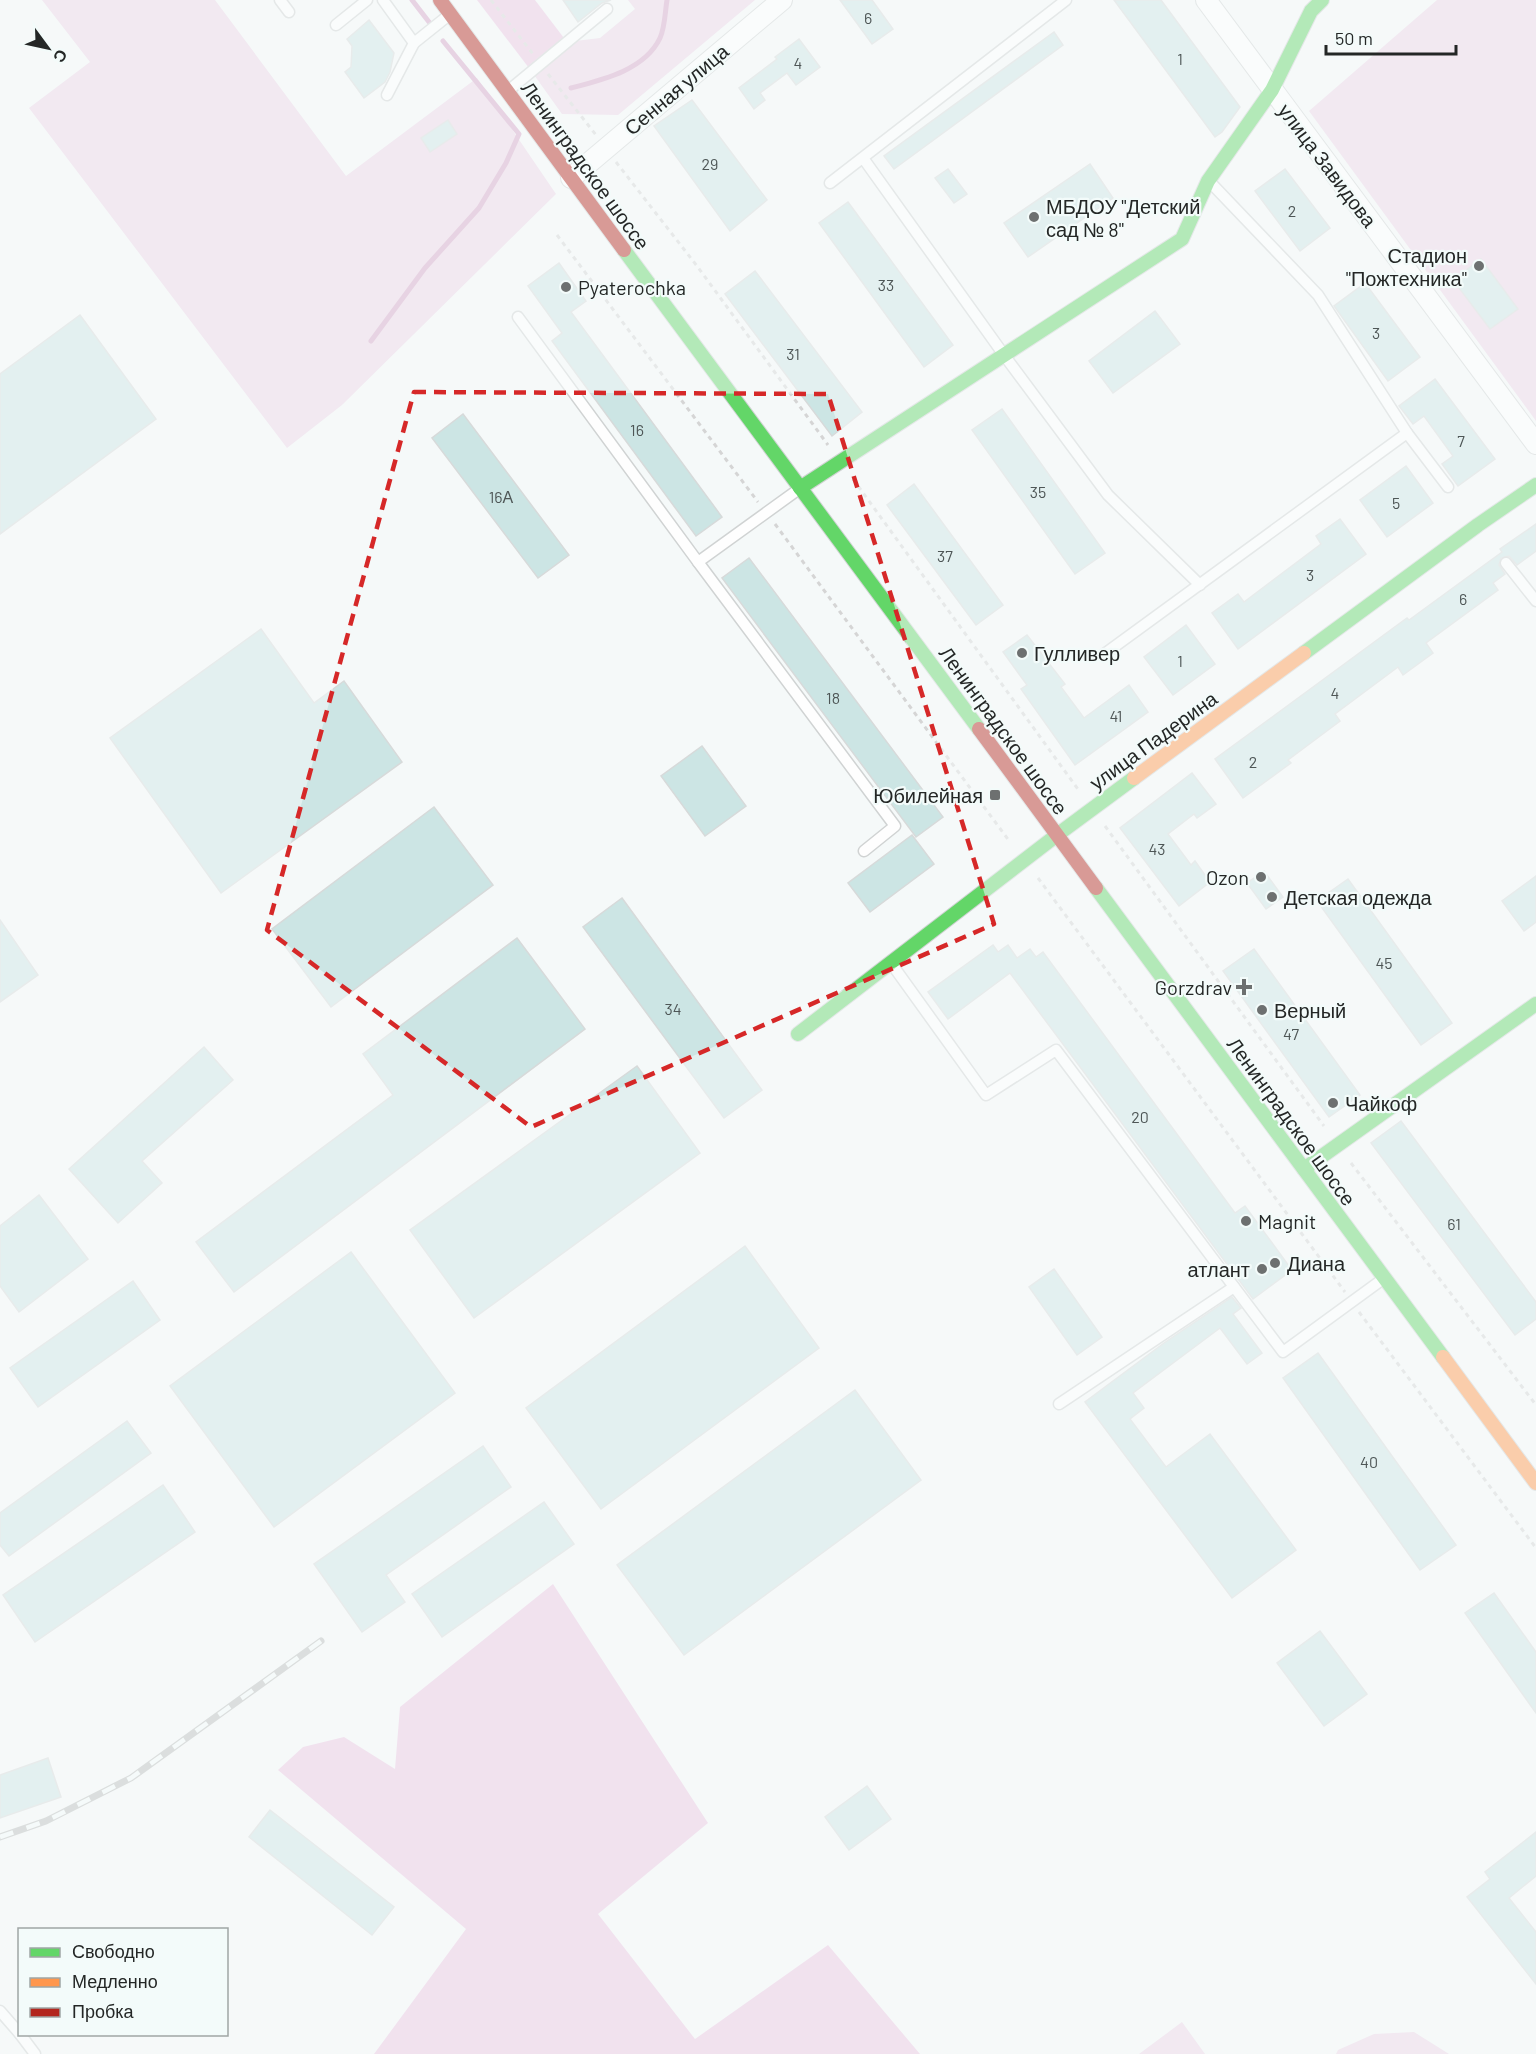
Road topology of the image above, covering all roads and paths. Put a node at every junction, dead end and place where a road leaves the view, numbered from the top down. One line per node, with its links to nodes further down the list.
1 (280, 0): 11 (lane)
2 (367, 0): 13 (lane)
3 (382, 0): 14 (lane)
4 (440, 0): 12 (street, Ленинградское шоссе)
5 (491, 0): 15 (path)
6 (782, 0): 19 (street, Сенная улица)
7 (1066, 0): 20 (lane)
8 (1206, 0): 16 (street, улица Завидова)
9 (1322, 0): 16 (street)
10 (607, 9): 15 (lane)
11 (289, 12)
12 (450, 14): 14 (lane); 17 (street, Ленинградское шоссе)
13 (336, 25)
14 (414, 43): 18 (lane)
15 (541, 64): 17 (lane); 19 (path)
16 (1272, 90): 22 (street); 28 (street, улица Завидова)
17 (508, 92): 21 (street, Ленинградское шоссе)
18 (387, 95)
19 (606, 148): 21 (street, Сенная улица); 29 (path)
20 (863, 158): 23 (lane); 26 (lane)
21 (571, 178): 32 (street, Ленинградское шоссе)
22 (1208, 181): 26 (street); 27 (lane)
23 (830, 183)
24 (558, 235): 33 (path)
25 (518, 317): 34 (lane)
26 (1004, 355): 29 (street); 36 (lane)
27 (1407, 433): 31 (lane); 36 (lane)
28 (1536, 444)
29 (840, 462): 32 (street); 39 (path)
30 (1536, 485): 39 (street, улица Падерина)
31 (1448, 487)
32 (800, 488): 33 (lane); 40 (street, Ленинградское шоссе)
33 (766, 513): 34 (lane); 42 (path)
34 (698, 562): 41 (lane)
35 (1506, 563): 37 (lane)
36 (1200, 585): 38 (lane)
37 (1536, 601)
38 (1103, 655)
39 (1093, 809): 40 (street, улица Падерина); 46 (path)
40 (1057, 835): 42 (street, улица Падерина); 47 (street, Ленинградское шоссе)
41 (864, 851)
42 (1024, 860): 43 (street, улица Падерина); 50 (path)
43 (891, 962): 45 (street, улица Падерина); 49 (lane)
44 (1536, 1004): 46 (street)
45 (798, 1034)
46 (1337, 1144): 47 (street); 52 (path)
47 (1304, 1169): 48 (street, Ленинградское шоссе)
48 (1384, 1278): 50 (lane); 53 (street, Ленинградское шоссе)
49 (1234, 1287): 50 (lane); 51 (lane)
50 (1351, 1300): 54 (path)
51 (1059, 1404)
52 (1536, 1405)
53 (1536, 1483)
54 (1536, 1548)
55 (0, 2011): 56 (lane)
56 (18, 2032)
57 (22, 2036): 58 (lane)
58 (35, 2054)

